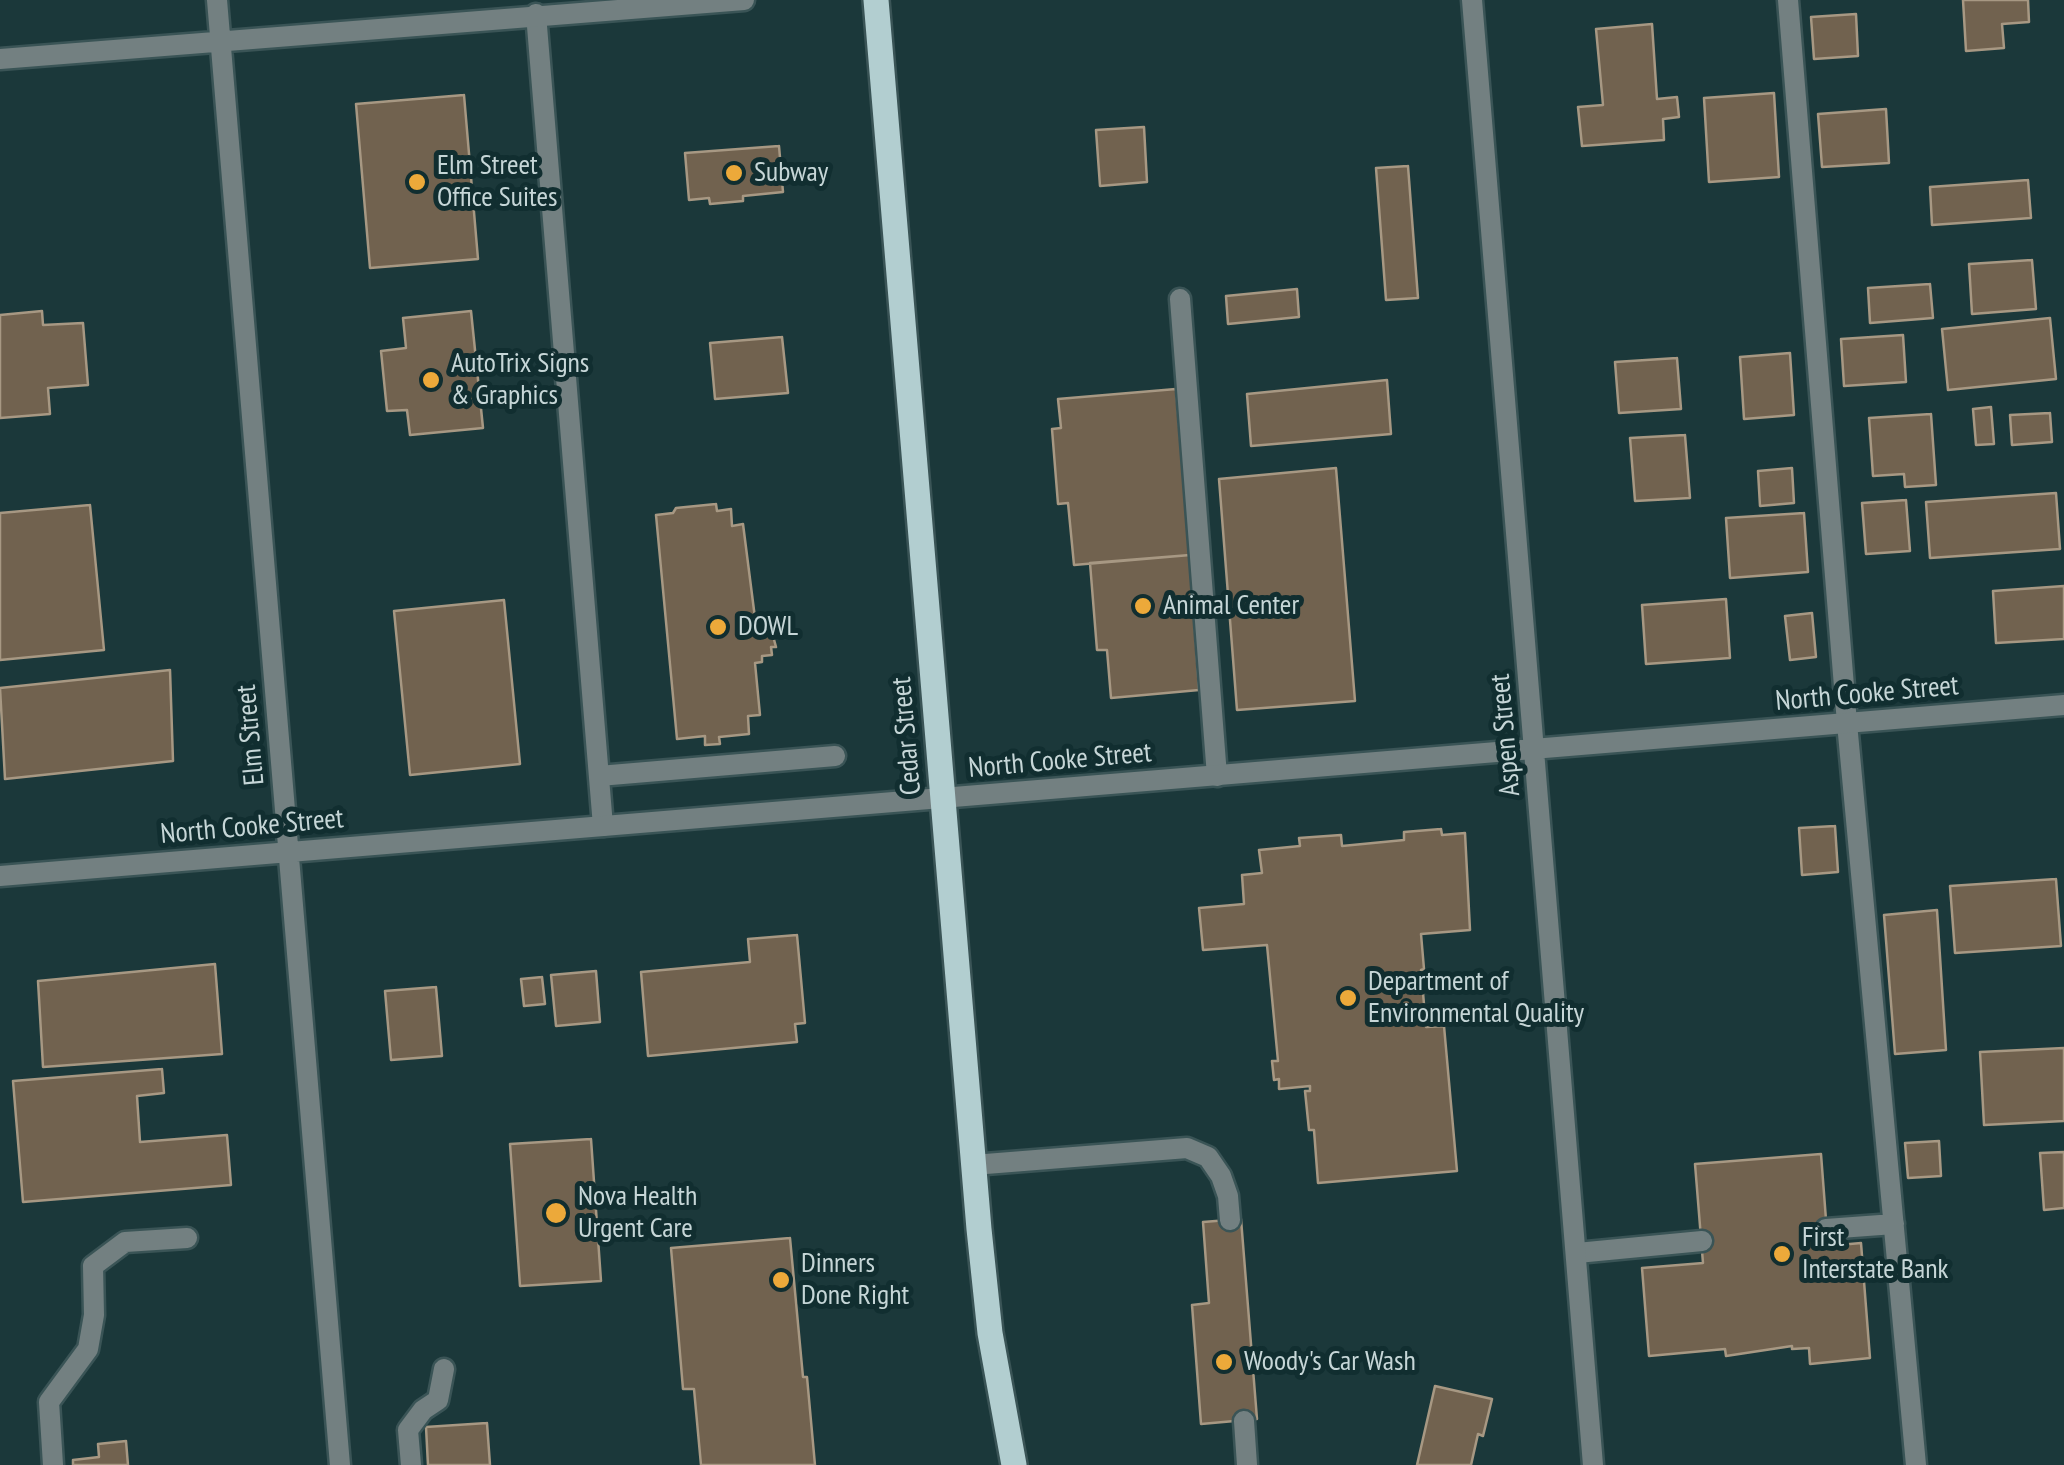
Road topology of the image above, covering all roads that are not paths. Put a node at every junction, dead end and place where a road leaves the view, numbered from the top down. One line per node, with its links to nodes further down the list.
1 (217, 0): 8 (street, Elm Street)
2 (737, 0): 3 (street); 7 (street)
3 (744, 0)
4 (876, 0): 17 (main road, Cedar Street)
5 (1472, 0): 13 (street, Aspen Street)
6 (1788, 0): 12 (street)
7 (536, 14): 8 (street); 15 (street)
8 (220, 40): 9 (street); 19 (street, Elm Street)
9 (0, 58)
10 (1180, 299): 16 (street)
11 (2064, 705): 12 (street, North Cooke Street)
12 (1847, 723): 13 (street, North Cooke Street); 23 (street)
13 (1535, 749): 16 (street, North Cooke Street); 27 (street, Aspen Street)
14 (834, 756): 15 (street)
15 (599, 776): 18 (street)
16 (1217, 776): 17 (street, North Cooke Street)
17 (943, 799): 18 (street, North Cooke Street); 21 (main road, Cedar Street)
18 (603, 826): 19 (street, North Cooke Street)
19 (289, 852): 20 (street, North Cooke Street); 31 (street, Elm Street)
20 (0, 876)
21 (974, 1165): 22 (street); 33 (main road, Cedar Street)
22 (1230, 1220)
23 (1894, 1224): 24 (street); 36 (street)
24 (1826, 1229)
25 (187, 1238): 30 (street)
26 (1702, 1241): 27 (street)
27 (1576, 1253): 35 (street, Aspen Street)
28 (444, 1370): 32 (street)
29 (1244, 1420): 34 (street)
30 (53, 1465)
31 (340, 1465)
32 (411, 1465)
33 (1014, 1465)
34 (1247, 1465)
35 (1593, 1465)
36 (1916, 1465)

